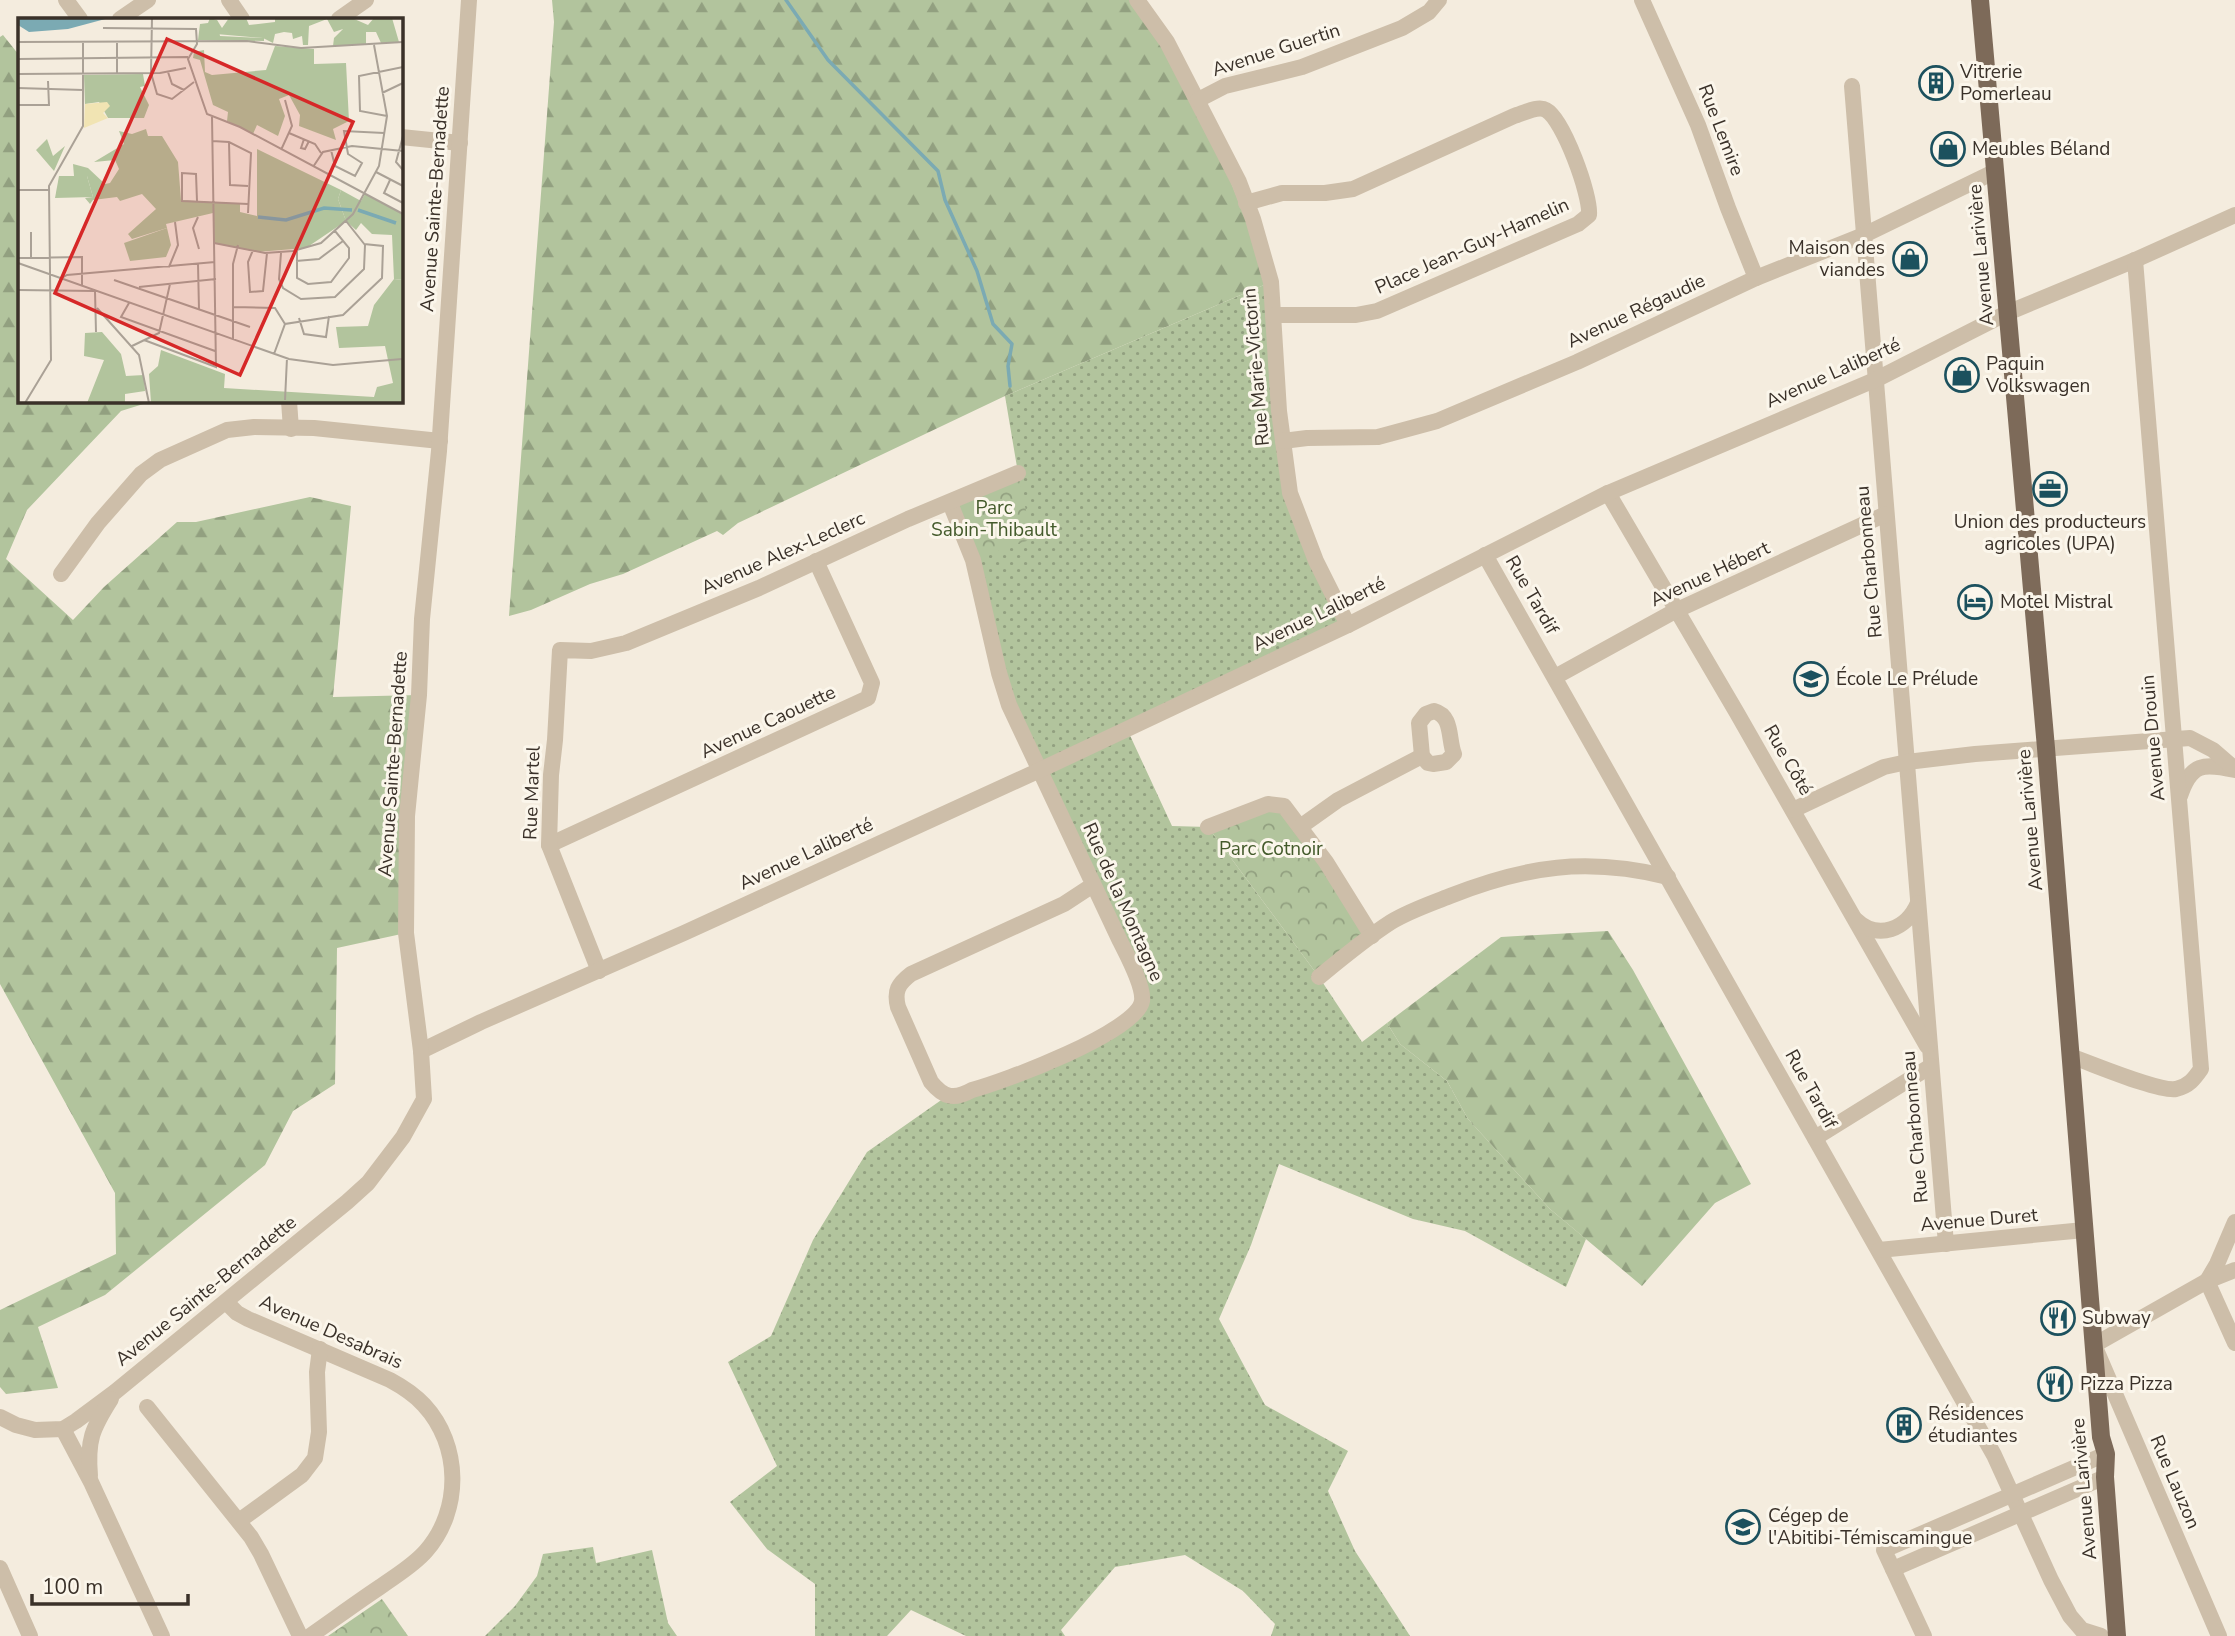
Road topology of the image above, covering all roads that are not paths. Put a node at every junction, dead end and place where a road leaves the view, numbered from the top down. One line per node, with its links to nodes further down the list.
1 (66, 0): 10 (street)
2 (148, 0): 11 (street)
3 (229, 0): 12 (street)
4 (366, 0): 13 (street)
5 (469, 0): 17 (street, Avenue Sainte-Bernadette)
6 (1137, 0): 15 (street, Rue Marie-Victorin)
7 (1438, 0): 15 (street, Avenue Guertin)
8 (1642, 0): 23 (street, Rue Lemire)
9 (1980, 0): 18 (main road, Avenue Larivière)
10 (79, 18)
11 (122, 18)
12 (241, 18)
13 (340, 18)
14 (1852, 86): 21 (street, Rue Charbonneau)
15 (1198, 100): 19 (street, Rue Marie-Victorin)
16 (402, 137): 17 (street)
17 (460, 143): 29 (street, Avenue Sainte-Bernadette)
18 (1994, 172): 21 (street, Avenue Régaudie); 24 (main road, Avenue Larivière)
19 (1246, 203): 25 (street, Rue Marie-Victorin); 25 (street, Place Jean-Guy-Hamelin)
20 (2235, 215): 22 (street, Avenue Laliberté)
21 (1864, 235): 23 (street, Avenue Régaudie); 26 (street, Rue Charbonneau)
22 (2135, 260): 24 (street, Avenue Laliberté); 42 (street, Avenue Drouin)
23 (1756, 278): 30 (street, Avenue Régaudie)
24 (2007, 313): 26 (street, Avenue Laliberté); 43 (main road, Avenue Larivière)
25 (1273, 315): 30 (street, Rue Marie-Victorin)
26 (1877, 379): 32 (street, Avenue Laliberté); 34 (street, Rue Charbonneau)
27 (289, 402): 28 (street)
28 (291, 429): 29 (street); 37 (street)
29 (440, 440): 60 (street, Avenue Sainte-Bernadette)
30 (1283, 441): 39 (street, Rue Marie-Victorin)
31 (1018, 472): 33 (street, Avenue Alex-Leclerc)
32 (1608, 493): 35 (street, Avenue Laliberté); 38 (street, Rue Côté)
33 (950, 503): 36 (street, Avenue Alex-Leclerc); 47 (street, Rue de la Montagne)
34 (1886, 514): 38 (street, Avenue Hébert); 45 (street, Rue Charbonneau)
35 (1485, 555): 39 (street, Avenue Laliberté); 41 (street, Rue Tardif)
36 (816, 561): 40 (street, Avenue Alex-Leclerc); 52 (street, Avenue Caouette)
37 (61, 574)
38 (1675, 611): 41 (street, Avenue Hébert); 49 (street, Rue Côté)
39 (1348, 625): 47 (street, Avenue Laliberté)
40 (560, 650): 52 (street, Rue Martel)
41 (1555, 677): 53 (street, Rue Tardif)
42 (2174, 739): 43 (street); 46 (street); 48 (street, Avenue Drouin)
43 (2046, 748): 45 (street); 61 (main road, Avenue Larivière)
44 (1422, 756): 51 (street)
45 (1907, 762): 49 (street); 55 (street, Rue Charbonneau)
46 (2235, 769): 48 (street)
47 (1040, 770): 54 (street, Rue de la Montagne); 58 (street, Avenue Laliberté)
48 (2179, 799): 61 (street, Avenue Drouin)
49 (1793, 810): 56 (street, Rue Côté)
50 (1208, 827): 51 (street)
51 (1300, 827): 57 (street)
52 (548, 845): 58 (street, Rue Martel)
53 (1668, 877): 57 (street); 63 (street, Rue Tardif)
54 (1093, 885): 54 (street, Rue de la Montagne)
55 (1918, 903): 56 (street); 62 (street, Rue Charbonneau)
56 (1854, 919): 62 (street, Rue Côté)
57 (1372, 936): 59 (street)
58 (598, 971): 60 (street, Avenue Laliberté)
59 (1319, 977)
60 (421, 1051): 70 (street, Avenue Sainte-Bernadette)
61 (2070, 1056): 65 (main road, Avenue Larivière)
62 (1931, 1058): 63 (street); 66 (street, Rue Charbonneau)
63 (1815, 1138): 67 (street, Rue Tardif)
64 (2235, 1222): 69 (street)
65 (2084, 1230): 66 (street, Avenue Duret); 72 (main road, Avenue Larivière)
66 (1946, 1244): 67 (street, Avenue Duret)
67 (1879, 1250): 81 (street, Rue Tardif)
68 (2235, 1270): 69 (street)
69 (2207, 1281): 71 (street); 72 (street)
70 (226, 1302): 73 (street, Avenue Desabrais); 74 (street, Avenue Sainte-Bernadette)
71 (2235, 1343)
72 (2094, 1345): 78 (main road, Avenue Larivière); 93 (street, Rue Lauzon)
73 (320, 1349): 83 (street); 89 (street, Avenue Desabrais)
74 (115, 1392): 77 (street, Avenue Sainte-Bernadette); 80 (street)
75 (148, 1407): 83 (street)
76 (0, 1417): 77 (street)
77 (63, 1429): 80 (street)
78 (2106, 1454): 79 (main road, Avenue Larivière); 81 (street)
79 (2105, 1477): 82 (street); 92 (main road, Avenue Larivière)
80 (91, 1482): 87 (street)
81 (2012, 1497): 82 (street, Rue Tardif); 85 (street)
82 (2021, 1515): 85 (street); 91 (street, Rue Tardif)
83 (239, 1521): 88 (street)
84 (0, 1568): 86 (street)
85 (1893, 1569): 90 (street)
86 (30, 1636)
87 (162, 1636)
88 (300, 1636)
89 (310, 1636)
90 (1924, 1636)
91 (2101, 1636)
92 (2117, 1636)
93 (2218, 1636)

